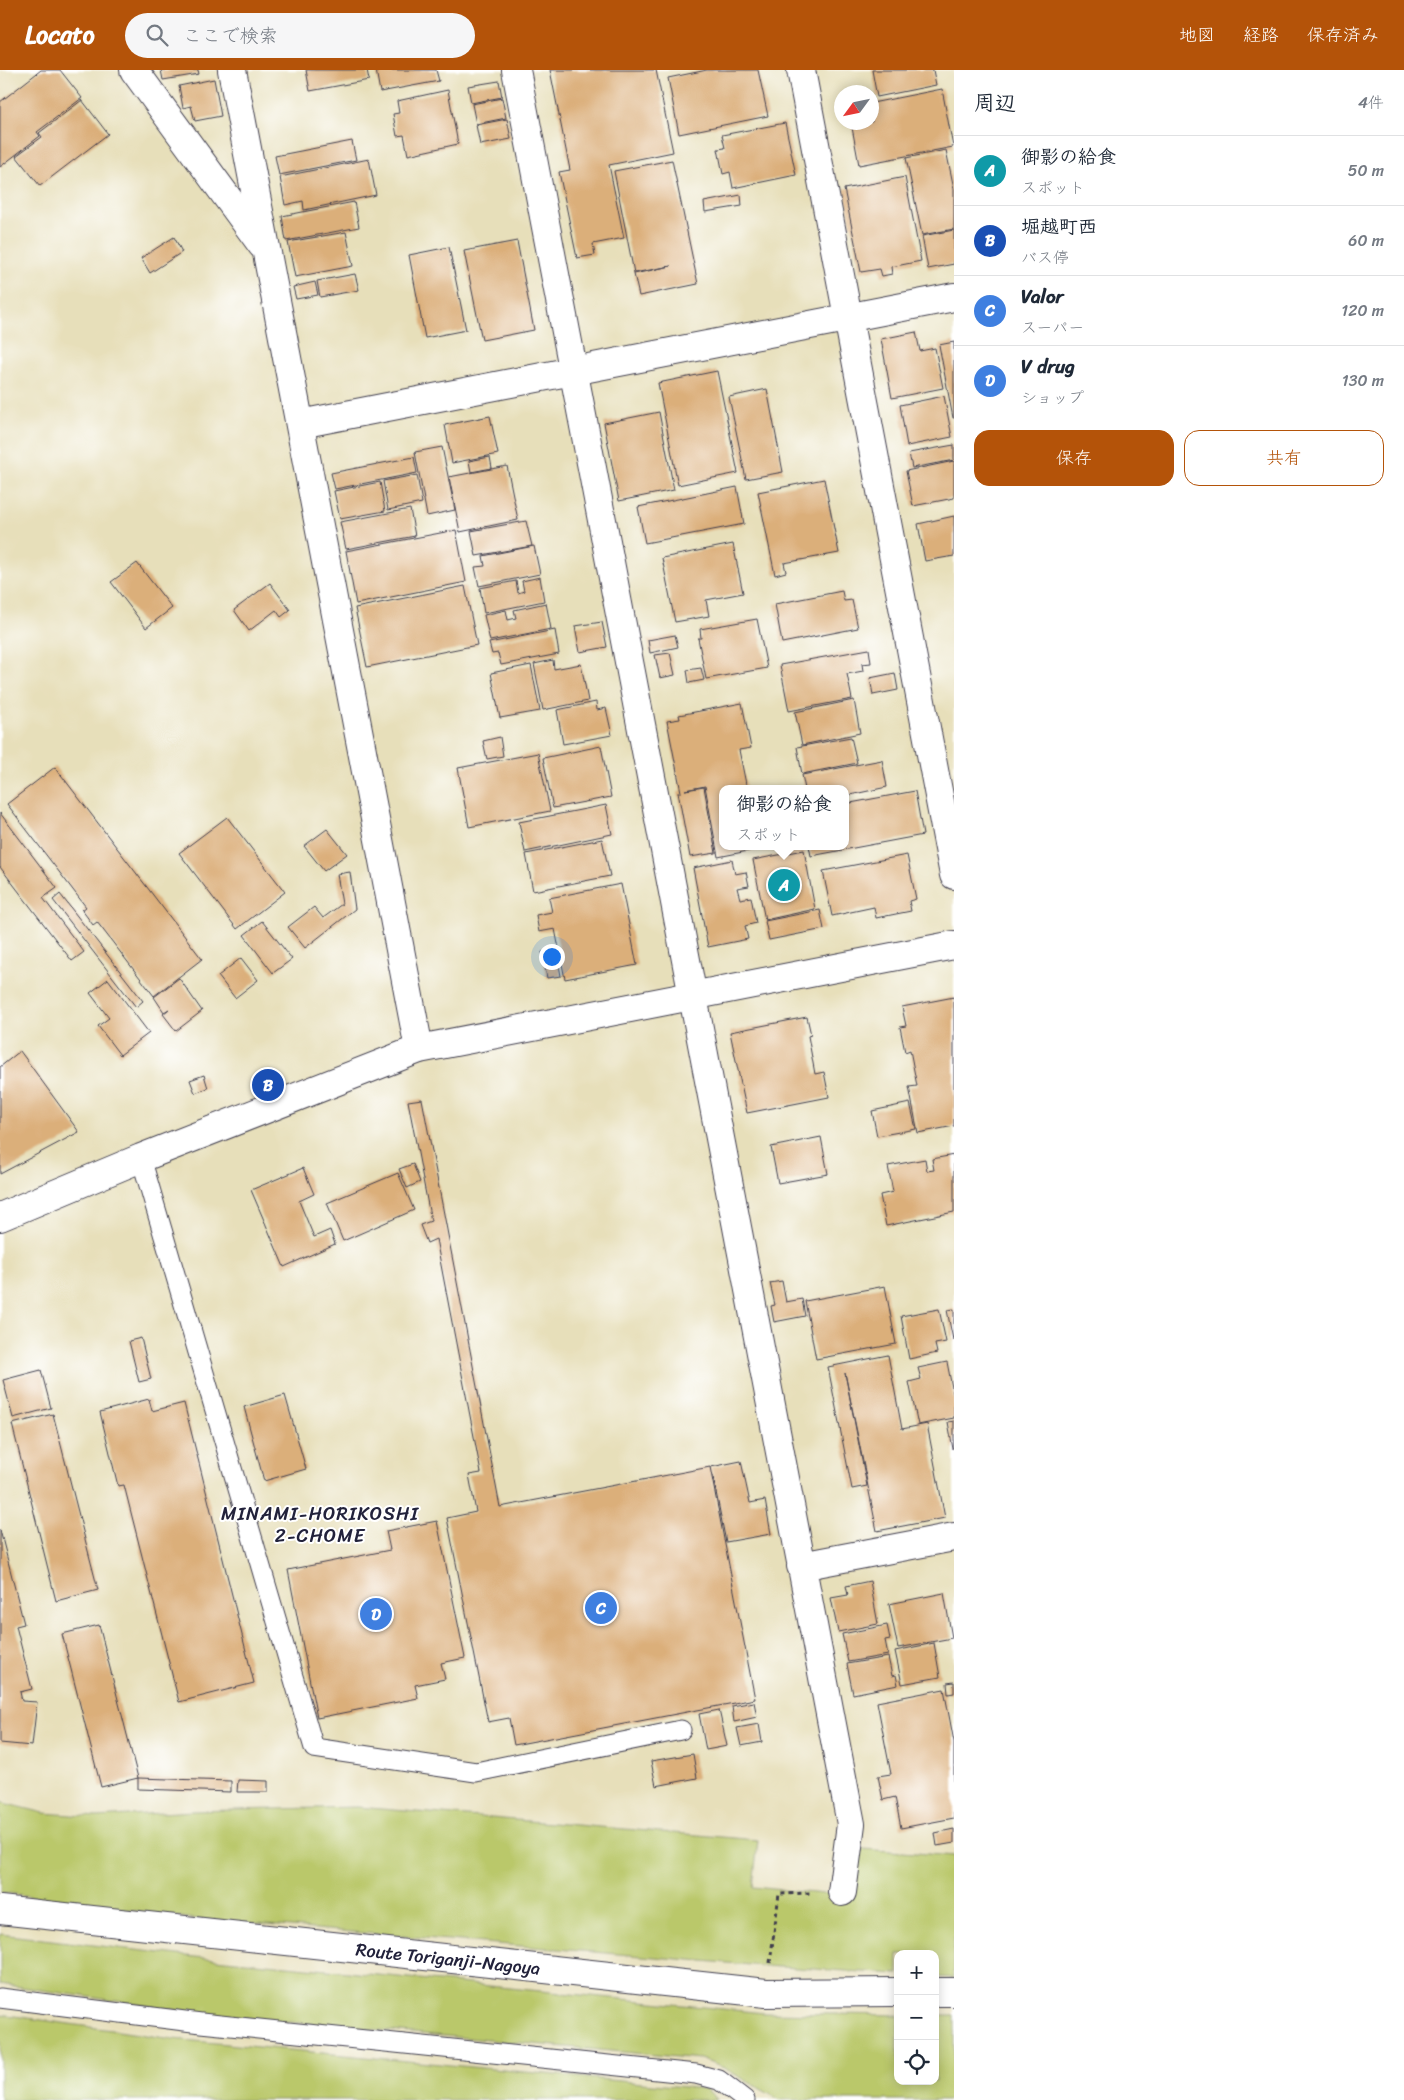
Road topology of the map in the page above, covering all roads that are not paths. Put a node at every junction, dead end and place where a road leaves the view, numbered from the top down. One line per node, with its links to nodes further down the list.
1 (134, 70): 5 (street)
2 (232, 70): 5 (street)
3 (516, 70): 8 (street)
4 (800, 70): 7 (street)
5 (267, 253): 9 (street)
6 (954, 297): 7 (street)
7 (848, 318): 8 (street); 10 (street)
8 (573, 371): 9 (street); 12 (street)
9 (300, 424): 13 (street)
10 (954, 875)
11 (954, 945): 12 (street)
12 (692, 996): 13 (street); 17 (street)
13 (419, 1049): 14 (street)
14 (141, 1158): 15 (street); 18 (lane)
15 (0, 1217)
16 (954, 1537): 17 (street)
17 (801, 1566): 19 (street)
18 (681, 1730)
19 (842, 1892)
20 (0, 1910): 21 (street, Route Toriganji-Nagoya)
21 (894, 1992)
22 (939, 1992): 23 (street)
23 (954, 1992)
24 (0, 1998): 25 (lane)
25 (745, 2100)

